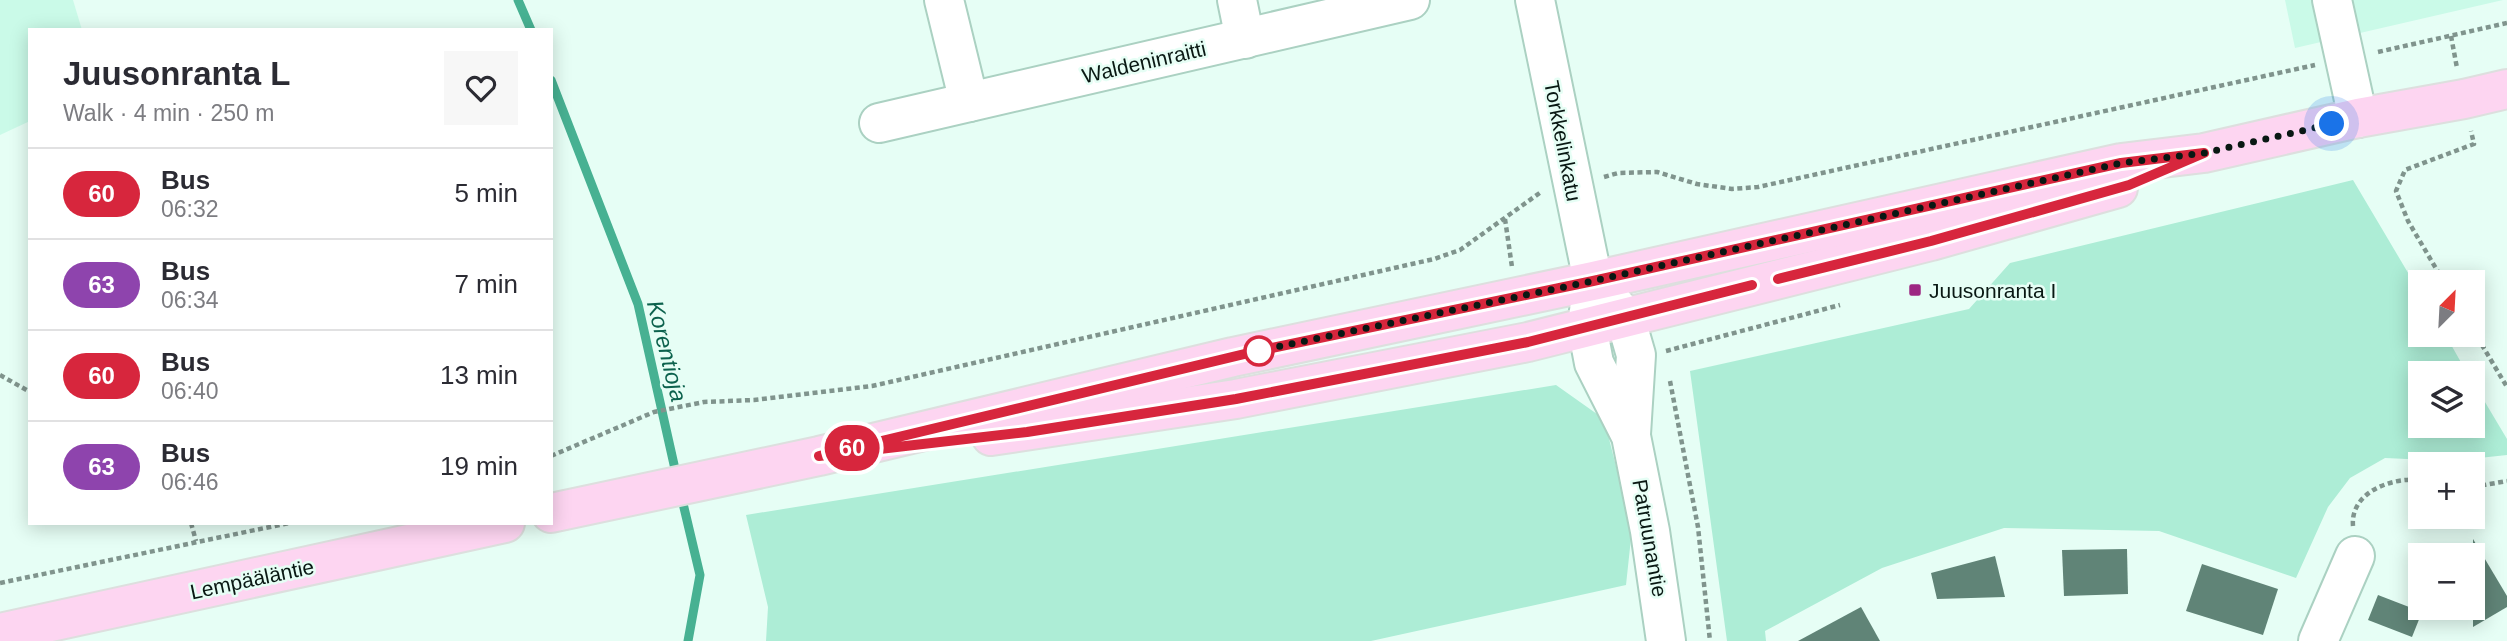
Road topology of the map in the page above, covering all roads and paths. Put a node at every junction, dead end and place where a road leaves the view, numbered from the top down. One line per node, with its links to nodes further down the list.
1 (944, 0): 10 (street)
2 (1237, 0): 7 (street)
3 (1410, 0): 7 (street, Waldeninraitti)
4 (1535, 0): 15 (street, Torkkelinkatu)
5 (2332, 0): 11 (street)
6 (2451, 36): 9 (path)
7 (1245, 38): 10 (street, Waldeninraitti)
8 (2507, 89): 9 (main road)
9 (2464, 99): 11 (main road); 14 (path)
10 (969, 102): 12 (street, Waldeninraitti)
11 (2358, 118): 13 (main road)
12 (878, 123)
13 (2204, 153): 15 (main road); 17 (main road)
14 (2437, 270)
15 (1593, 281): 17 (street, Patruunantie); 18 (street, Patruunantie); 27 (main road)
16 (1840, 305): 20 (path)
17 (1625, 317): 18 (main road); 25 (street, Patruunantie)
18 (1587, 326): 25 (street, Patruunantie); 27 (main road)
19 (2483, 347): 22 (path)
20 (1662, 352)
21 (0, 375): 23 (path)
22 (2507, 387)
23 (28, 391)
24 (682, 406): 26 (path)
25 (1631, 436): 39 (street, Patruunantie)
26 (553, 455)
27 (819, 456): 31 (main road)
28 (2408, 481): 36 (path)
29 (2507, 481): 30 (path)
30 (2485, 485)
31 (553, 513)
32 (192, 525): 35 (path)
33 (279, 525): 35 (path)
34 (496, 525): 38 (main road, Lempääläntie)
35 (196, 541): 37 (path)
36 (2355, 556): 40 (street)
37 (0, 583)
38 (0, 633)
39 (1666, 641)
40 (2319, 641)

